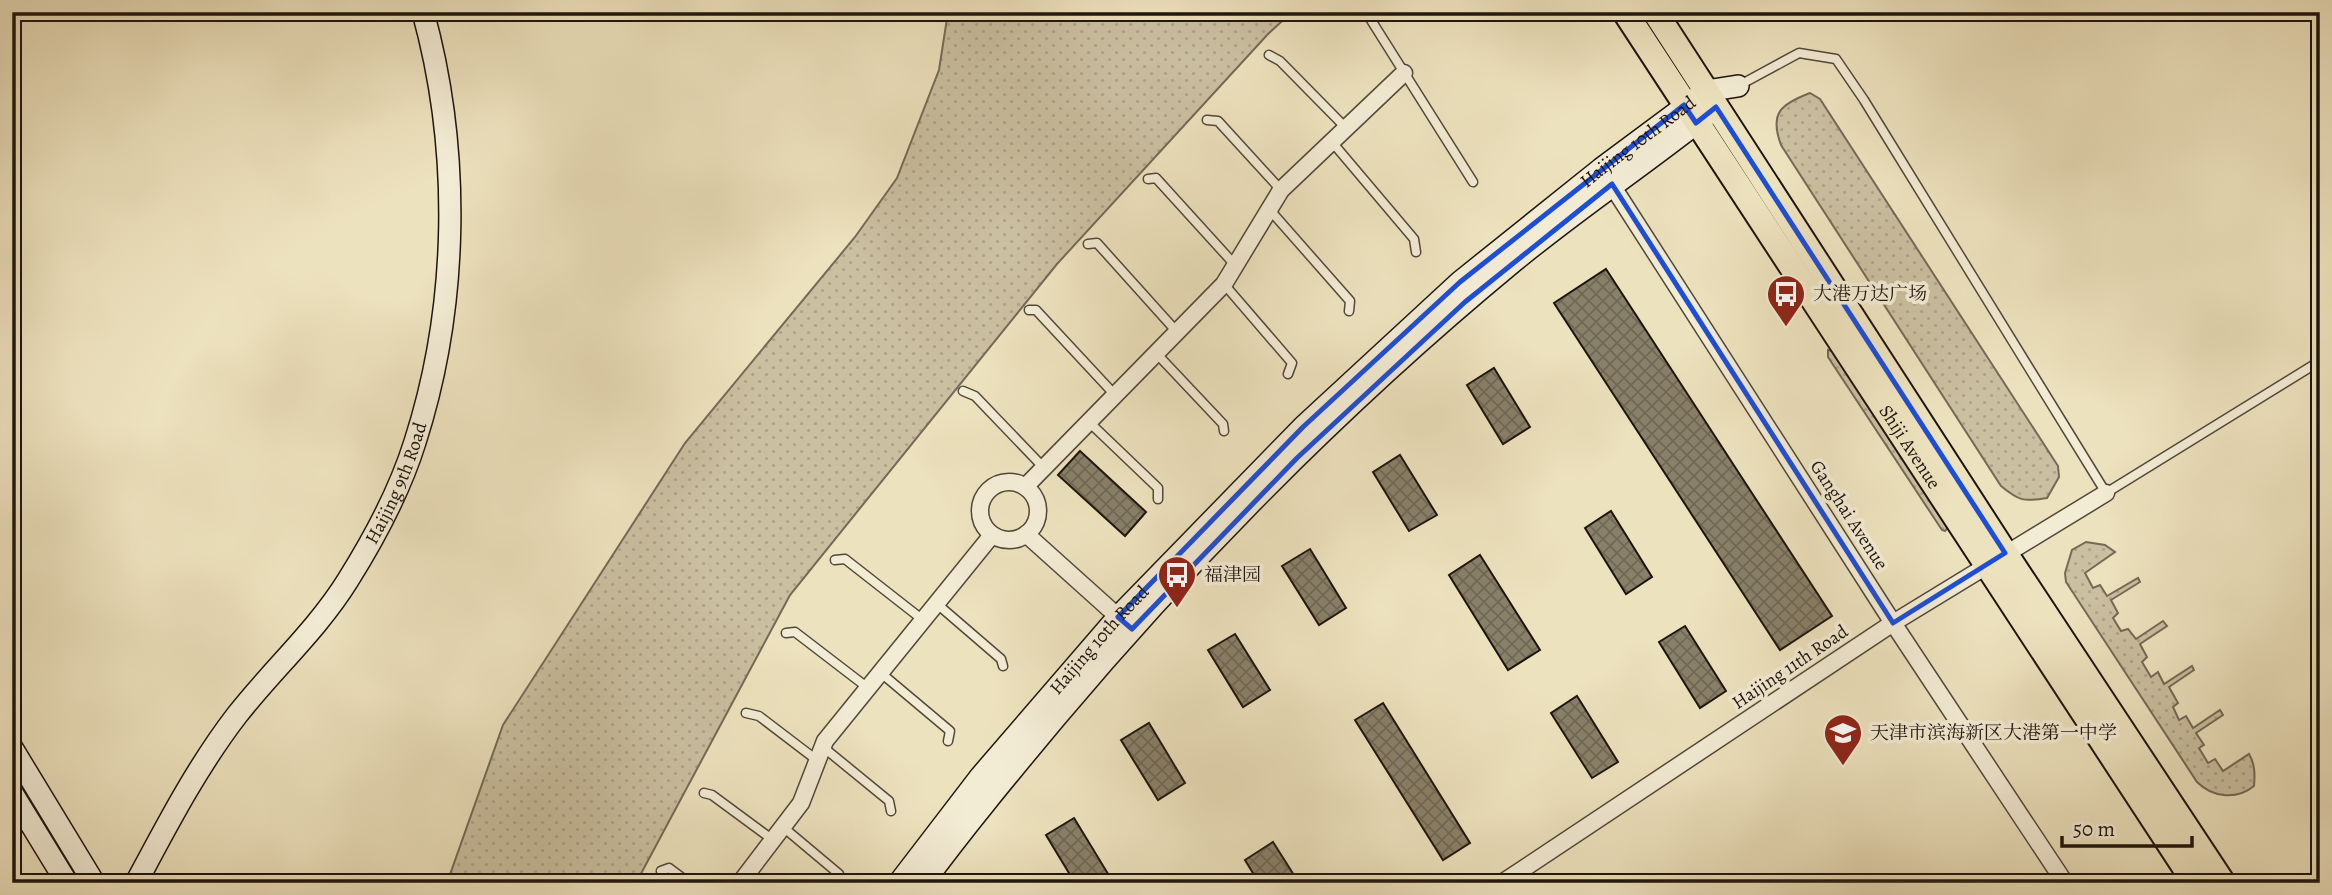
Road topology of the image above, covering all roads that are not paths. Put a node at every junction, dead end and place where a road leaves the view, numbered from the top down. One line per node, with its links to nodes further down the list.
1 (416, 12): 60 (street, Haijing 9th Road)
2 (423, 12): 61 (street, Haijing 9th Road)
3 (1366, 12): 7 (lane)
4 (1625, 12): 10 (main road, Shiji Avenue)
5 (1655, 12): 9 (main road, Shiji Avenue)
6 (1269, 55): 12 (lane)
7 (1404, 73): 12 (street); 16 (lane)
8 (1738, 86): 9 (street, Haijing 10th Road); 35 (lane)
9 (1711, 99): 10 (street, Haijing 10th Road); 39 (main road, Shiji Avenue)
10 (1690, 114): 14 (street, Haijing 10th Road); 39 (main road, Shiji Avenue)
11 (1207, 120): 17 (lane)
12 (1346, 128): 13 (street)
13 (1332, 142): 17 (street); 20 (lane)
14 (1606, 177): 43 (street, Haijing 10th Road); 44 (street, Ganghai Avenue)
15 (1148, 180): 21 (lane)
16 (1473, 182)
17 (1281, 190): 18 (street)
18 (1269, 209): 21 (street); 24 (lane)
19 (1088, 244): 25 (lane)
20 (1416, 252)
21 (1235, 265): 22 (street)
22 (1224, 284): 25 (street); 28 (lane)
23 (1029, 310): 30 (lane)
24 (1349, 311)
25 (1177, 332): 26 (street)
26 (1156, 353): 30 (street); 32 (lane)
27 (2320, 361): 35 (lane)
28 (1288, 374)
29 (963, 391): 33 (lane)
30 (1115, 395): 31 (street)
31 (1089, 422): 33 (street); 36 (lane)
32 (1224, 431)
33 (1044, 468): 34 (street)
34 (1025, 487): 37 (street); 38 (street)
35 (2106, 493): 39 (street, Haijing 11th Road)
36 (1158, 499)
37 (992, 534): 38 (street); 41 (street)
38 (1026, 534): 43 (street)
39 (1995, 559): 44 (street, Haijing 11th Road); 69 (main road, Shiji Avenue); 70 (main road, Shiji Avenue)
40 (835, 560): 42 (lane)
41 (936, 603): 42 (street); 46 (lane)
42 (923, 620): 47 (street)
43 (1125, 623): 65 (street, Haijing 10th Road); 66 (street, Haijing 10th Road)
44 (1893, 624): 67 (street, Haijing 11th Road); 68 (street, Ganghai Avenue)
45 (786, 633): 48 (lane)
46 (1003, 666)
47 (881, 673): 48 (street); 50 (lane)
48 (868, 688): 52 (street)
49 (746, 713): 52 (lane)
50 (948, 741)
51 (12, 748): 59 (street)
52 (820, 754): 55 (lane); 56 (street)
53 (12, 793): 58 (street)
54 (704, 793): 56 (lane)
55 (891, 810)
56 (778, 833): 63 (street); 64 (lane)
57 (660, 871): 62 (lane)
58 (67, 883)
59 (94, 883)
60 (127, 883)
61 (136, 883)
62 (689, 883)
63 (740, 883)
64 (841, 883)
65 (899, 883)
66 (923, 883)
67 (1502, 883)
68 (2064, 883)
69 (2195, 883)
70 (2223, 883)

